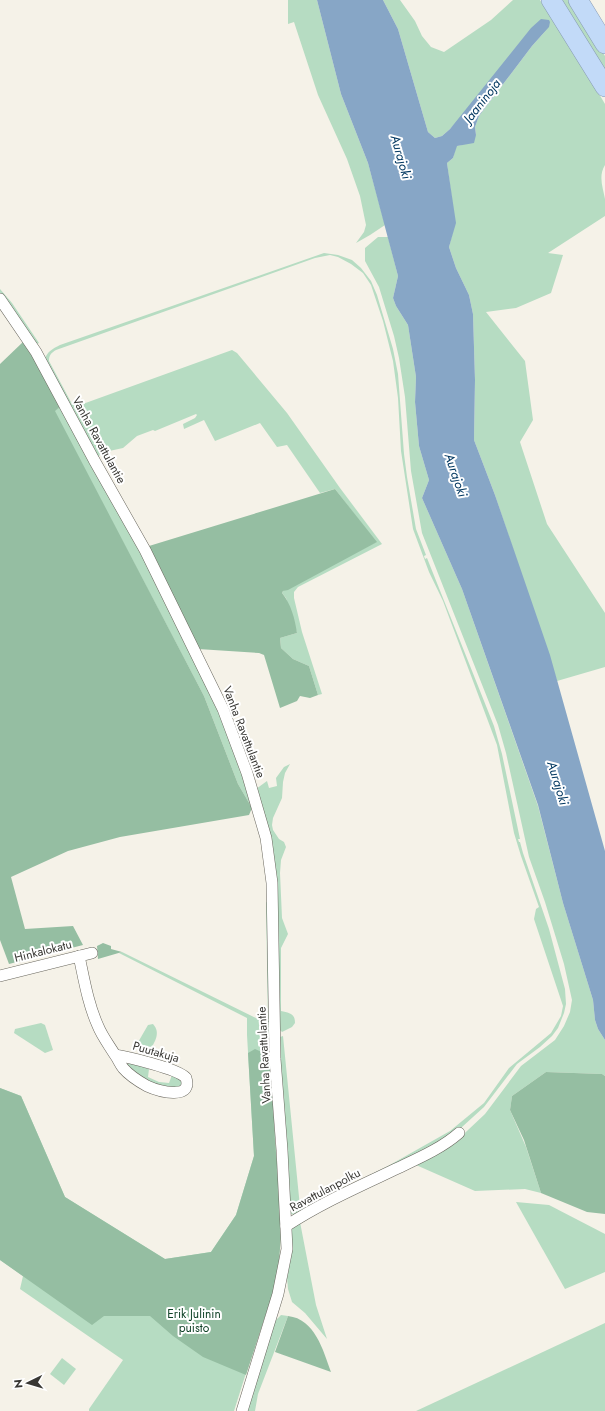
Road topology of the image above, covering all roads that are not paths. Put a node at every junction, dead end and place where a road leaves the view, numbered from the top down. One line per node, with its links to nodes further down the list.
1 (551, 0): 4 (highway)
2 (578, 0): 3 (highway)
3 (605, 44)
4 (605, 87)
5 (0, 299): 11 (street, Vanha Ravattulantie)
6 (92, 953): 7 (street, Hinkalokatu)
7 (79, 956): 8 (street, Hinkalokatu); 9 (street, Puutakuja)
8 (0, 976)
9 (115, 1055): 9 (street, Puutakuja)
10 (459, 1133): 11 (street, Ravattulanpolku)
11 (286, 1226): 12 (street, Ravattulanpolku)
12 (242, 1411)

